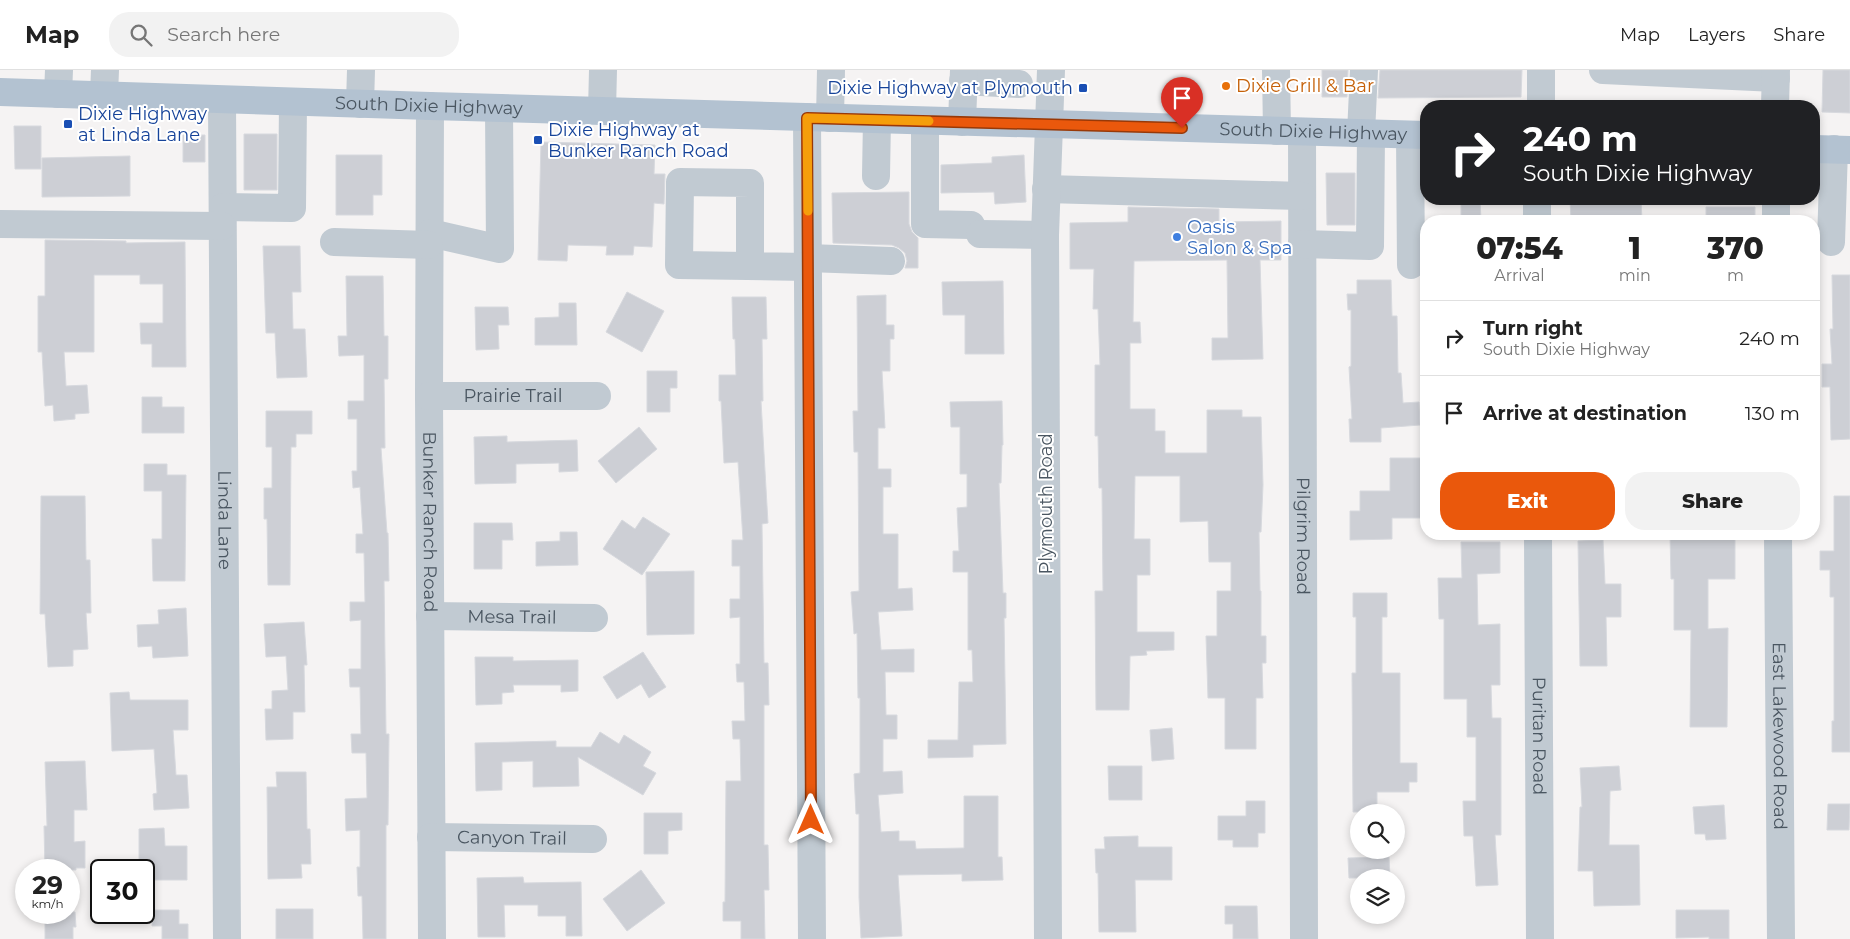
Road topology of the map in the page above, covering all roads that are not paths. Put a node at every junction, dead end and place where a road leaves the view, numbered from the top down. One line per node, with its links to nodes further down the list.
1 (361, 70): 19 (street)
2 (603, 70): 22 (street)
3 (831, 70): 23 (street)
4 (1051, 70): 28 (street, Plymouth Road)
5 (1276, 70): 29 (street, Pilgrim Road)
6 (1364, 70): 30 (street)
7 (1541, 70): 16 (street)
8 (1603, 70): 9 (street)
9 (1776, 74): 17 (street)
10 (964, 75): 11 (street); 26 (street)
11 (1020, 77): 27 (street)
12 (58, 82): 13 (main road, South Dixie Highway); 14 (main road, South Dixie Highway)
13 (104, 83): 15 (main road, South Dixie Highway)
14 (0, 92)
15 (222, 100): 18 (main road, South Dixie Highway); 36 (street, Linda Lane)
16 (1541, 100)
17 (1775, 100)
18 (293, 102): 19 (main road, South Dixie Highway); 36 (street)
19 (360, 104): 20 (main road, South Dixie Highway)
20 (430, 106): 21 (main road, South Dixie Highway); 39 (street, Bunker Ranch Road)
21 (499, 108): 22 (main road, South Dixie Highway); 39 (street)
22 (602, 111): 23 (main road, South Dixie Highway)
23 (819, 118): 24 (main road, South Dixie Highway); 44 (street)
24 (877, 119): 25 (main road, South Dixie Highway); 33 (street)
25 (925, 121): 26 (main road, South Dixie Highway); 38 (street)
26 (962, 122): 27 (main road, South Dixie Highway)
27 (1018, 123): 28 (main road, South Dixie Highway)
28 (1048, 124): 29 (main road, South Dixie Highway); 34 (street, Plymouth Road)
29 (1289, 131): 30 (main road, South Dixie Highway); 35 (street, Pilgrim Road)
30 (1366, 133): 31 (main road, South Dixie Highway); 42 (street)
31 (1418, 135): 45 (street)
32 (1832, 149): 41 (street)
33 (876, 176)
34 (1046, 189): 35 (street); 38 (street, Plymouth Road)
35 (1302, 196): 42 (street, Pilgrim Road)
36 (222, 216): 37 (street); 55 (street, Linda Lane)
37 (0, 224)
38 (1045, 235): 58 (street, Plymouth Road)
39 (430, 239): 40 (street); 47 (street, Bunker Ranch Road)
40 (334, 242)
41 (1832, 242)
42 (1302, 244): 59 (street, Pilgrim Road)
43 (891, 261): 44 (street)
44 (808, 262): 46 (street); 57 (street)
45 (1410, 265)
46 (750, 266)
47 (429, 396): 48 (street, Prairie Trail); 51 (street, Bunker Ranch Road)
48 (597, 396)
49 (1538, 540): 60 (street, Puritan Road)
50 (1778, 540): 61 (street, East Lakewood Road)
51 (430, 616): 52 (street, Mesa Trail); 53 (street, Bunker Ranch Road)
52 (594, 618)
53 (431, 837): 54 (street, Canyon Trail); 56 (street, Bunker Ranch Road)
54 (594, 839)
55 (227, 939)
56 (432, 939)
57 (812, 939)
58 (1048, 939)
59 (1304, 939)
60 (1540, 939)
61 (1781, 939)

